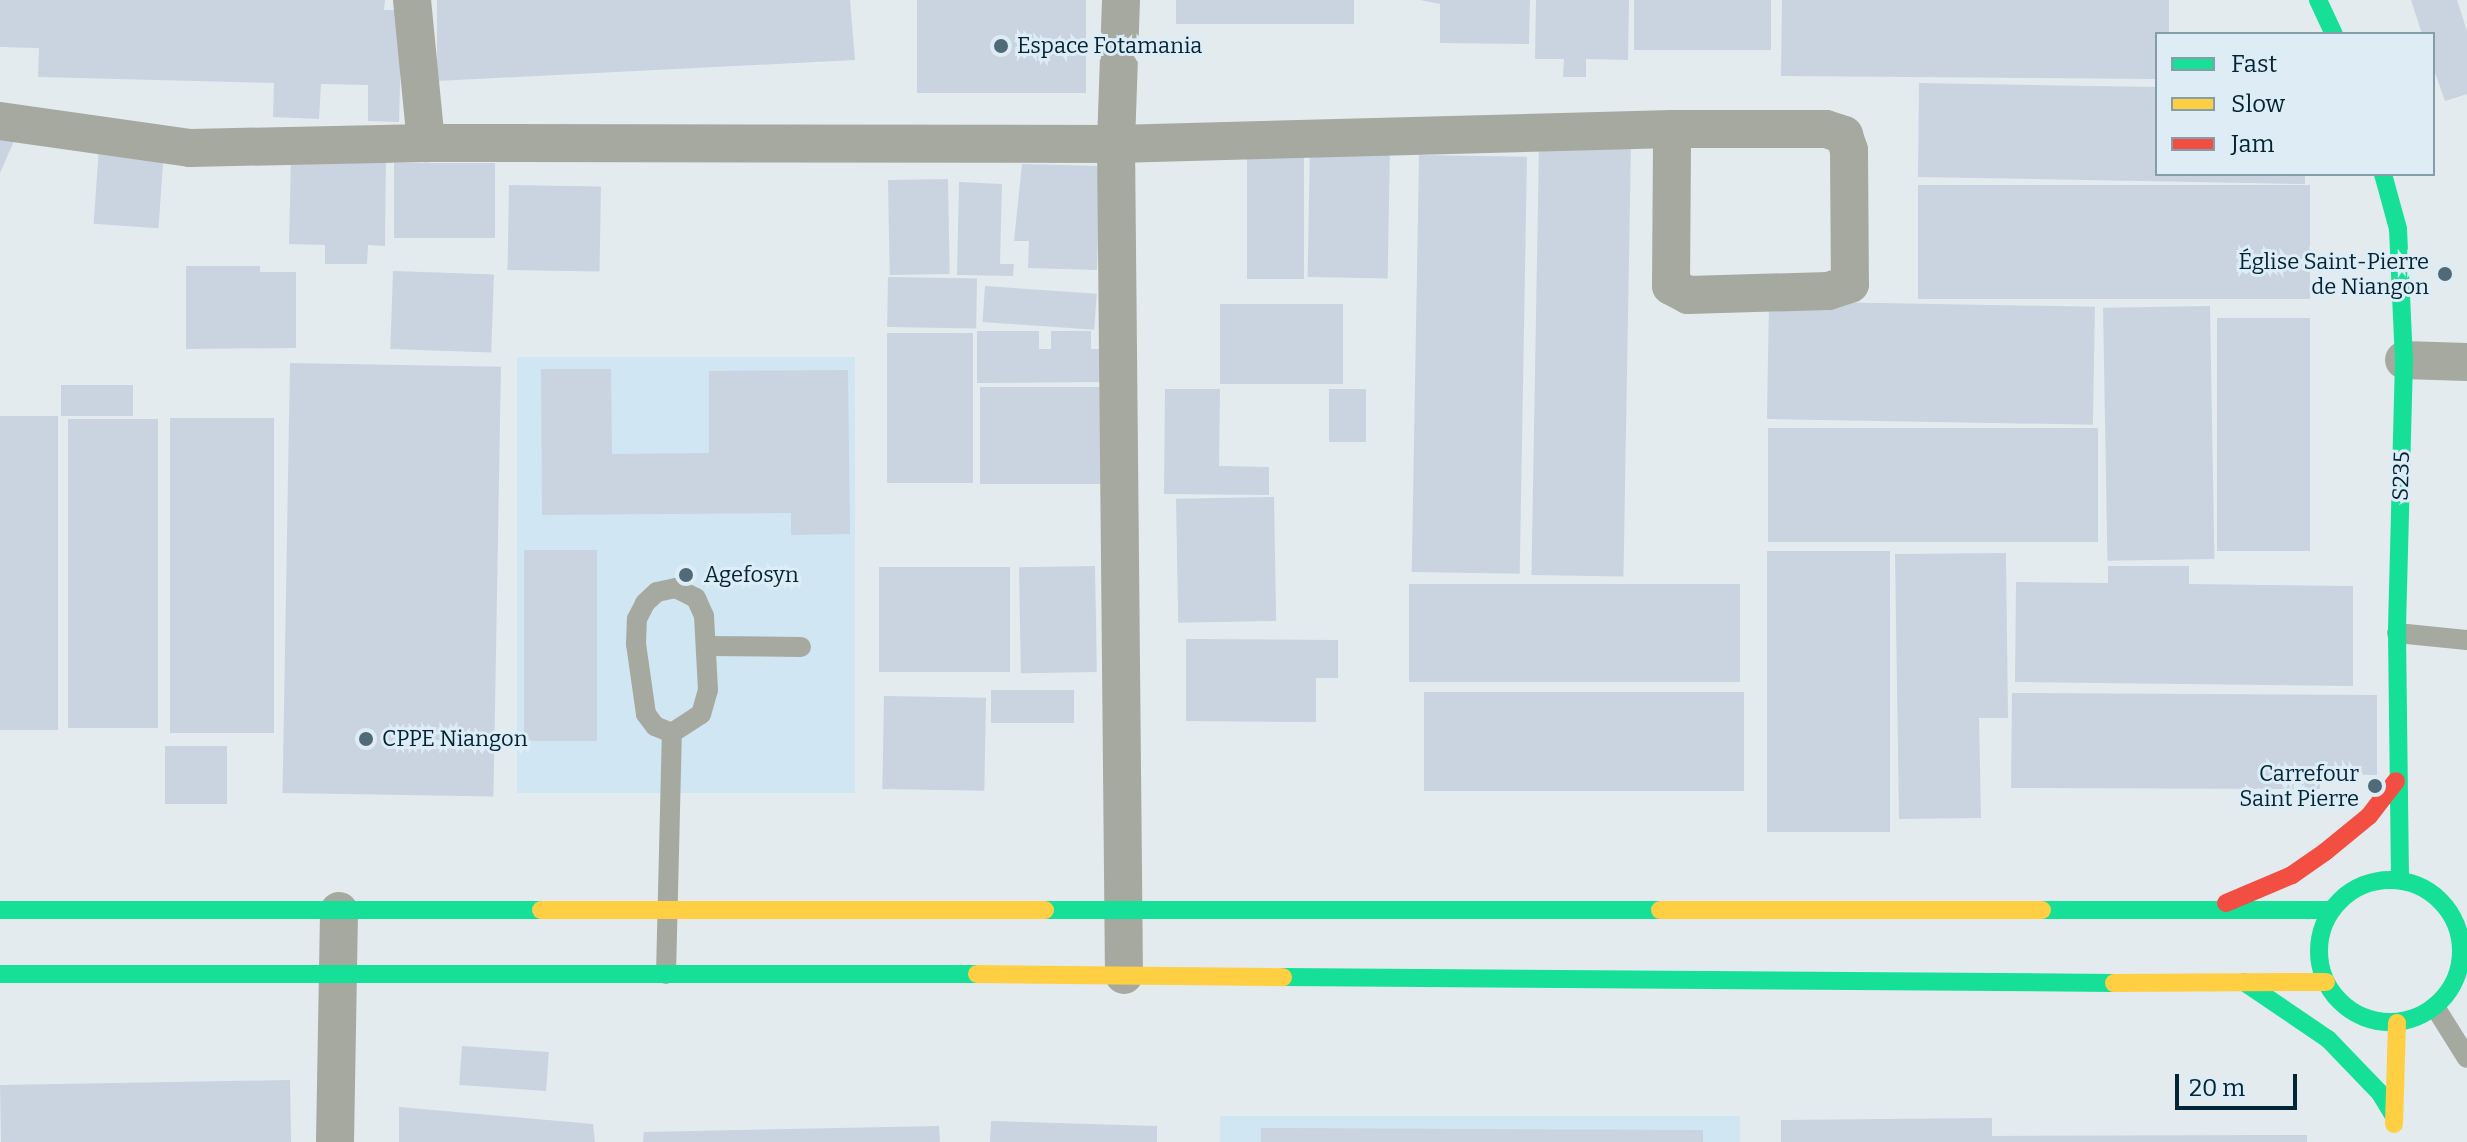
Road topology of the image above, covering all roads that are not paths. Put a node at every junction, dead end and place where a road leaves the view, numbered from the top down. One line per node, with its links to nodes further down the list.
1 (412, 0): 7 (street)
2 (1121, 0): 8 (street)
3 (2318, 0): 4 (main road)
4 (2333, 32)
5 (0, 121): 7 (street)
6 (1672, 129): 6 (street); 8 (street)
7 (426, 143): 8 (street)
8 (1116, 144): 20 (street)
9 (2384, 176): 10 (main road, S235)
10 (2404, 360): 11 (street); 12 (main road, S235)
11 (2467, 362)
12 (2397, 633): 13 (lane); 17 (main road, S235)
13 (2467, 640)
14 (709, 646): 15 (lane); 16 (lane); 16 (lane)
15 (801, 647)
16 (672, 733): 24 (lane)
17 (2396, 781): 18 (main road, S235); 25 (main road)
18 (2400, 880): 19 (main road); 22 (main road)
19 (2458, 908): 26 (main road)
20 (1126, 909): 24 (main road); 25 (main road); 29 (street)
21 (0, 910): 23 (main road)
22 (2331, 910): 25 (main road); 32 (main road)
23 (339, 911): 24 (main road); 30 (street)
24 (665, 911): 28 (lane)
25 (2202, 911)
26 (2463, 973): 33 (main road)
27 (0, 974): 30 (main road)
28 (666, 974): 29 (main road); 30 (main road)
29 (1124, 975): 31 (main road)
30 (337, 976): 37 (street)
31 (2244, 982): 32 (main road); 36 (main road)
32 (2326, 982): 34 (main road)
33 (2435, 1007): 34 (main road); 35 (lane)
34 (2397, 1023): 36 (main road)
35 (2467, 1058)
36 (2394, 1116): 38 (main road)
37 (335, 1142)
38 (2394, 1142)

